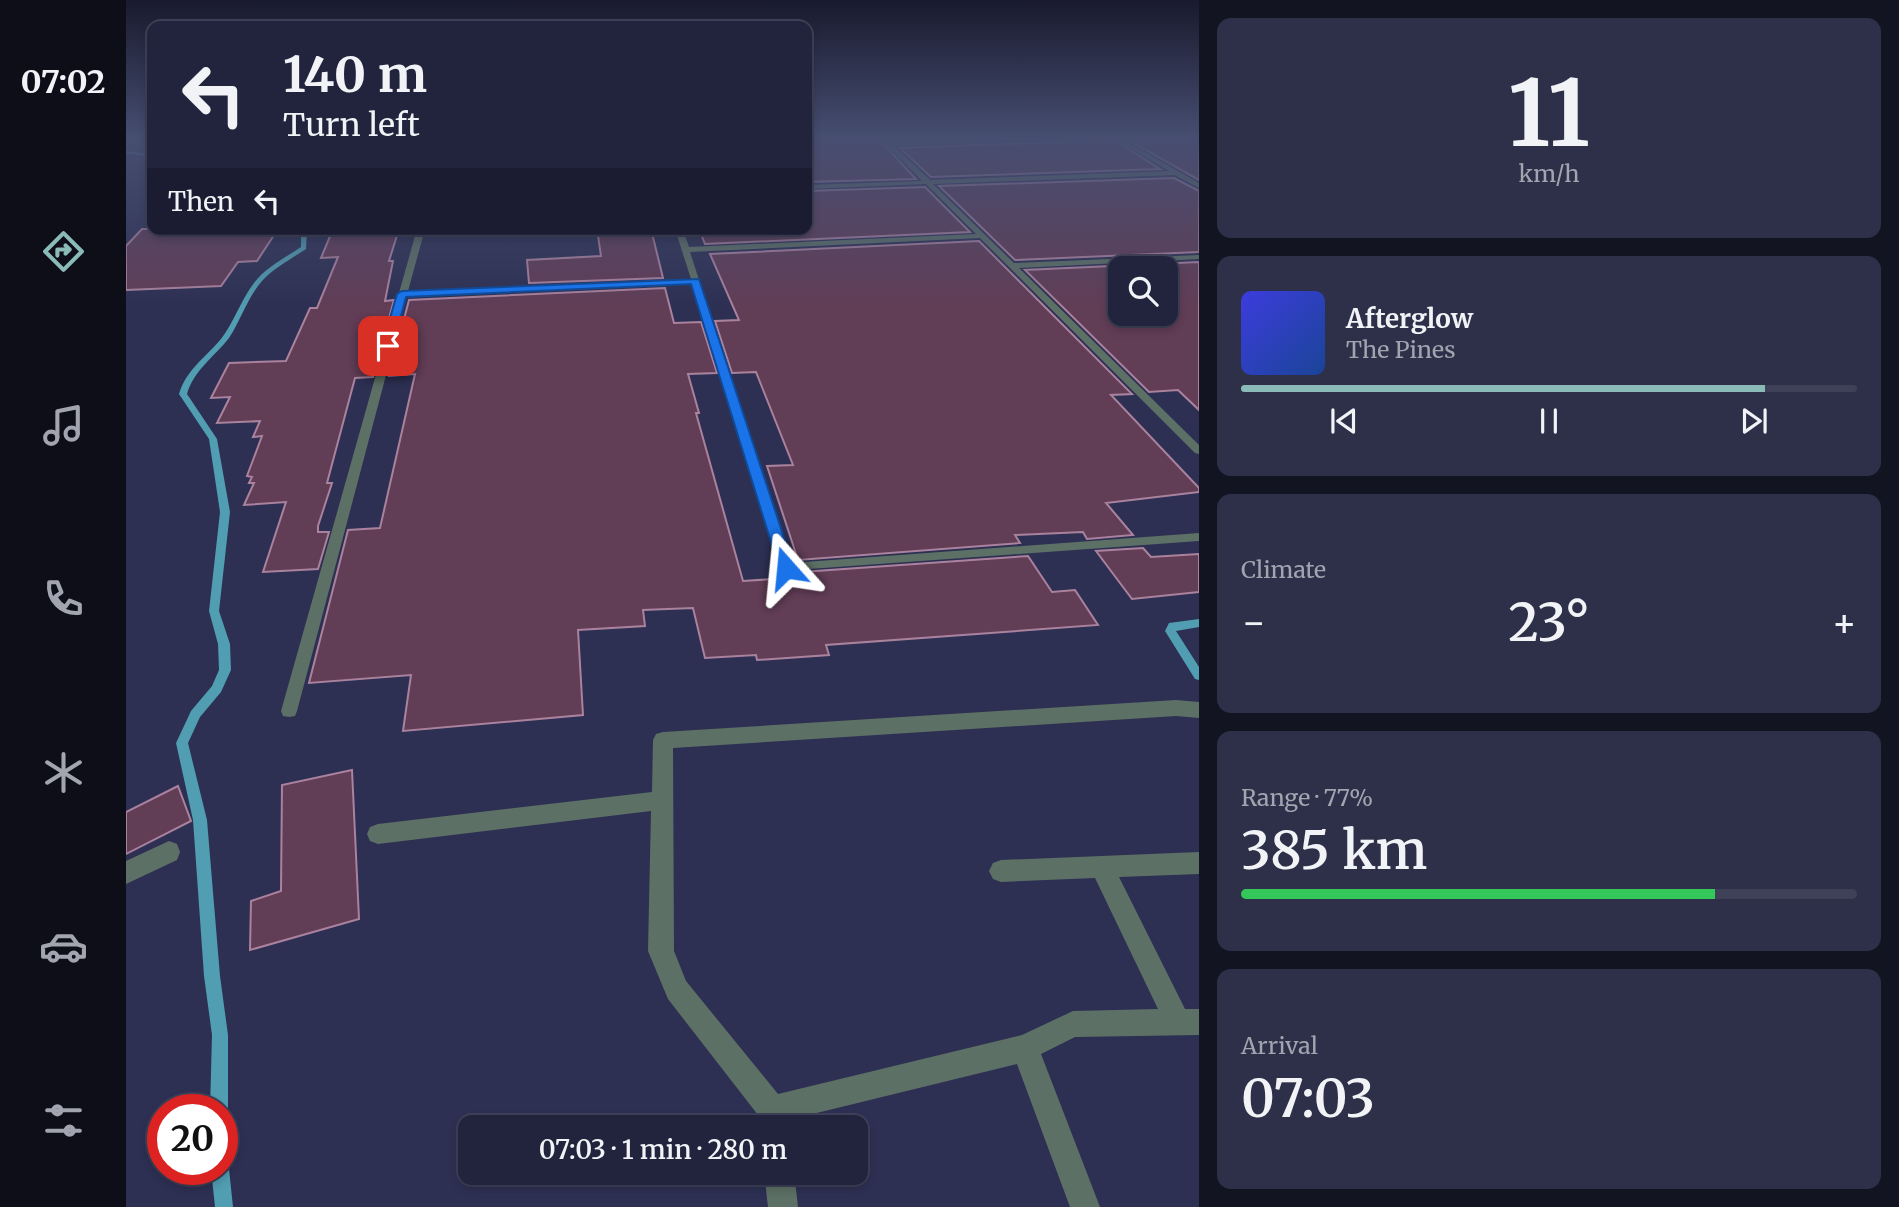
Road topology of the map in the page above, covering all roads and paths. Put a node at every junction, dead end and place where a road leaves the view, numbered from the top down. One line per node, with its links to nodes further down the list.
1 (940, 194): 4 (lane)
2 (419, 235): 9 (lane)
3 (681, 235): 5 (lane)
4 (982, 236): 5 (lane); 7 (lane)
5 (685, 250): 8 (lane)
6 (1199, 257): 7 (lane)
7 (1012, 266): 10 (lane)
8 (695, 281): 9 (lane); 11 (lane)
9 (402, 294): 12 (lane)
10 (1199, 451)
11 (1199, 537)
12 (289, 710)
13 (1199, 710): 14 (street)
14 (661, 800): 15 (street); 23 (street)
15 (378, 834)
16 (169, 852): 20 (street)
17 (1199, 863): 18 (street)
18 (1102, 867): 19 (street); 21 (street)
19 (1000, 871)
20 (126, 873)
21 (1188, 1023): 22 (street)
22 (1025, 1048): 24 (street); 27 (street)
23 (770, 1115)
24 (787, 1115)
25 (780, 1185): 26 (street)
26 (783, 1207)
27 (1085, 1207)

